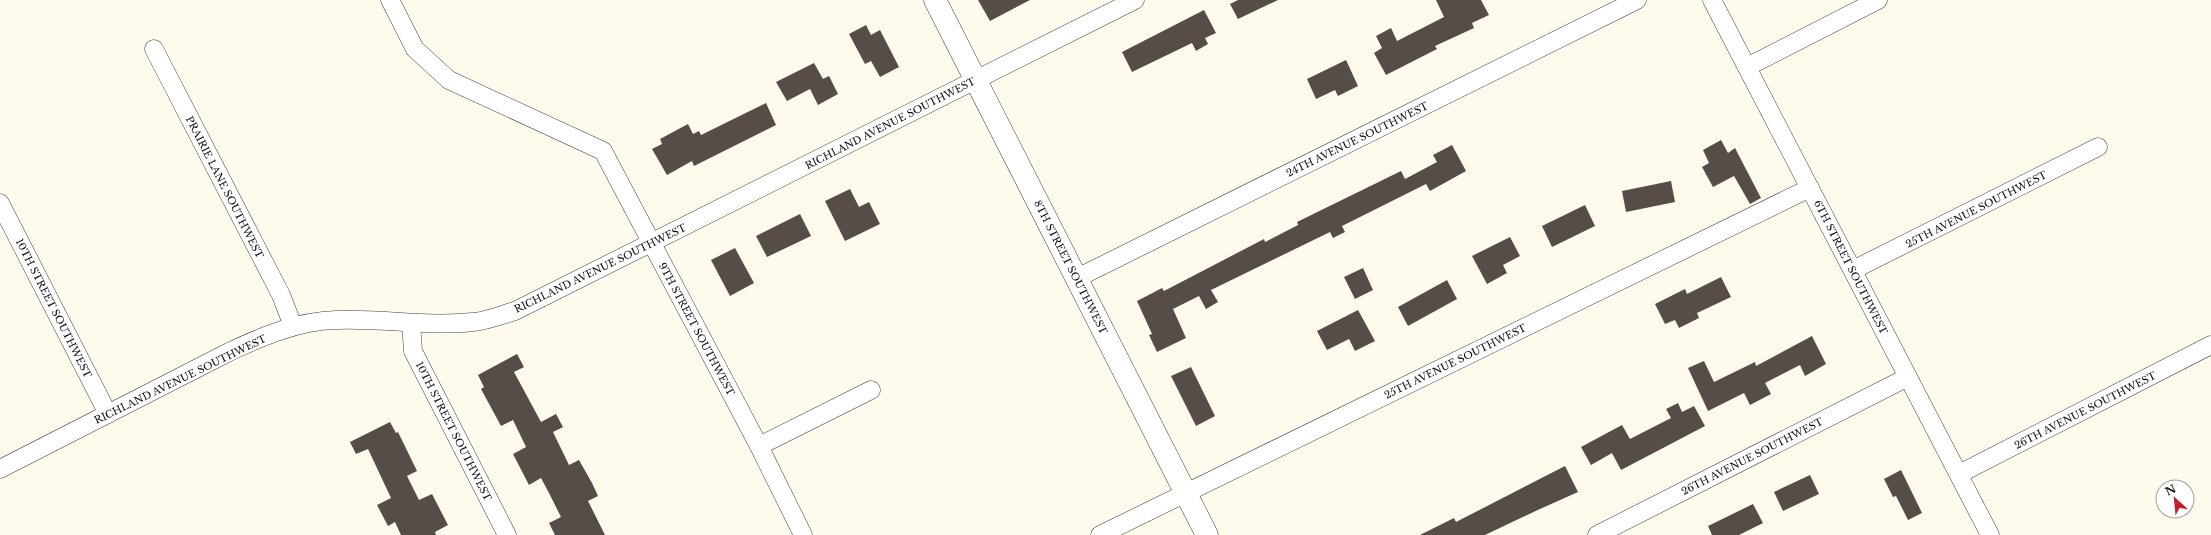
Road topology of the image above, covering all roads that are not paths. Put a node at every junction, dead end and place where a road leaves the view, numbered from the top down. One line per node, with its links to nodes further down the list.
1 (390, 0): 13 (street, 9TH STREET SOUTHWEST)
2 (935, 0): 9 (street, 8TH STREET SOUTHWEST)
3 (1135, 0): 9 (street, RICHLAND AVENUE SOUTHWEST)
4 (1637, 0): 15 (street, 24TH AVENUE SOUTHWEST)
5 (1712, 0): 8 (street, 6TH STREET SOUTHWEST)
6 (1878, 0): 8 (street)
7 (154, 49): 17 (street, PRAIRIE LANE SOUTHWEST)
8 (1747, 66): 11 (street, 6TH STREET SOUTHWEST)
9 (976, 80): 13 (street, RICHLAND AVENUE SOUTHWEST); 15 (street, 8TH STREET SOUTHWEST)
10 (2098, 147): 14 (street, 25TH AVENUE SOUTHWEST)
11 (1810, 188): 14 (street, 6TH STREET SOUTHWEST); 25 (street, 25TH AVENUE SOUTHWEST)
12 (0, 203): 21 (street, 10TH STREET SOUTHWEST)
13 (652, 243): 16 (street, RICHLAND AVENUE SOUTHWEST); 22 (street, 9TH STREET SOUTHWEST)
14 (1853, 270): 19 (street, 6TH STREET SOUTHWEST)
15 (1077, 278): 25 (street, 8TH STREET SOUTHWEST)
16 (411, 323): 17 (street, RICHLAND AVENUE SOUTHWEST); 26 (street, 10TH STREET SOUTHWEST)
17 (293, 326): 21 (street, RICHLAND AVENUE SOUTHWEST)
18 (2211, 345): 24 (street, 26TH AVENUE SOUTHWEST)
19 (1908, 377): 24 (street, 6TH STREET SOUTHWEST); 30 (street, 26TH AVENUE SOUTHWEST)
20 (871, 390): 22 (street)
21 (108, 414): 23 (street, RICHLAND AVENUE SOUTHWEST)
22 (759, 446): 27 (street, 9TH STREET SOUTHWEST)
23 (0, 470)
24 (1959, 474): 31 (street, 6TH STREET SOUTHWEST)
25 (1186, 493): 28 (street, 25TH AVENUE SOUTHWEST); 29 (street, 8TH STREET SOUTHWEST)
26 (507, 535)
27 (803, 535)
28 (1100, 535)
29 (1207, 535)
30 (1597, 535)
31 (1990, 535)

